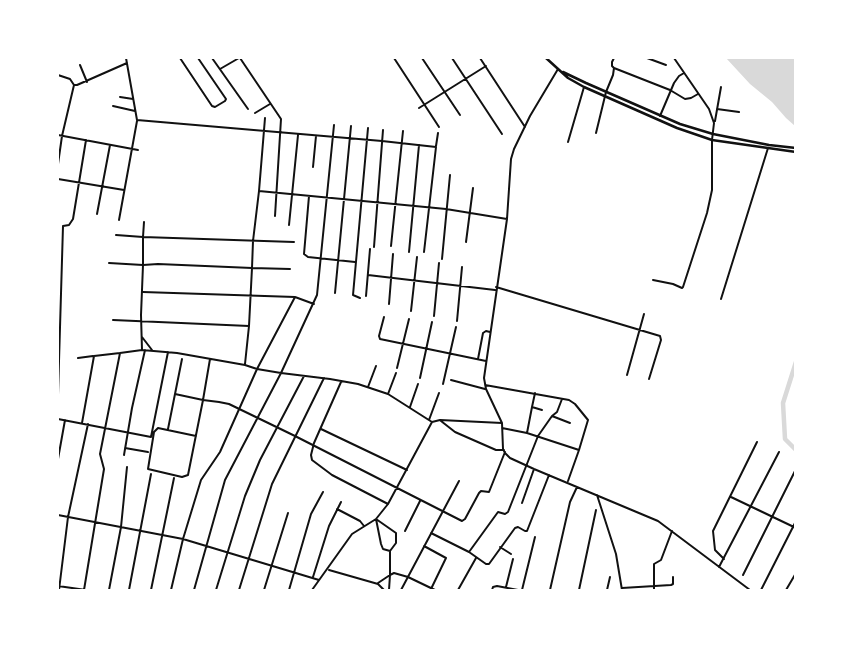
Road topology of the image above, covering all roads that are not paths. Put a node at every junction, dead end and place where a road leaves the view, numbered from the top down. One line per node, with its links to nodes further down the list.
1 (126, 58): 14 (street)
2 (180, 58): 3 (street)
3 (198, 58)
4 (212, 58): 20 (street)
5 (239, 58): 20 (street); 36 (street)
6 (394, 58): 37 (street)
7 (422, 58): 30 (street)
8 (452, 58): 24 (street)
9 (480, 58): 17 (street)
10 (546, 58): 19 (street)
11 (614, 58): 18 (street)
12 (647, 58): 16 (street)
13 (674, 58): 22 (street)
14 (127, 63): 25 (street); 35 (street)
15 (80, 65): 25 (street)
16 (666, 65)
17 (486, 66): 24 (street); 53 (street)
18 (614, 68): 29 (street); 31 (street)
19 (558, 69): 21 (street); 53 (street)
20 (219, 70): 40 (street)
21 (562, 71): 28 (street); 31 (street)
22 (684, 73): 29 (street); 32 (street)
23 (58, 75): 26 (street)
24 (466, 79): 30 (street); 62 (street)
25 (87, 82): 26 (street)
26 (74, 85): 65 (street)
27 (721, 86): 41 (street)
28 (584, 87): 34 (street); 73 (street)
29 (670, 90): 32 (street); 46 (street)
30 (445, 92): 37 (street); 45 (street)
31 (606, 92): 34 (street); 46 (street)
32 (698, 94): 49 (street)
33 (120, 97): 35 (street)
34 (605, 97): 60 (street); 71 (street)
35 (133, 99): 42 (street)
36 (270, 104): 44 (street); 58 (street)
37 (424, 105): 39 (street); 52 (street)
38 (113, 106): 42 (street)
39 (419, 108)
40 (248, 109)
41 (717, 109): 43 (street); 49 (street)
42 (135, 111): 48 (street)
43 (739, 112)
44 (254, 114)
45 (460, 115)
46 (660, 116): 63 (street)
47 (265, 118): 57 (street)
48 (137, 120): 57 (street); 78 (street)
49 (714, 123): 63 (street)
50 (334, 125): 67 (street)
51 (351, 126): 68 (street)
52 (439, 127)
53 (525, 127): 105 (street)
54 (368, 128): 70 (street)
55 (383, 130): 72 (street)
56 (403, 131): 74 (street)
57 (264, 132): 58 (street); 90 (street)
58 (281, 133): 61 (street); 91 (street)
59 (438, 133): 77 (street)
60 (596, 133)
61 (298, 134): 66 (street); 92 (street)
62 (502, 134)
63 (713, 134): 71 (street); 81 (street)
64 (58, 135): 65 (street)
65 (62, 136): 69 (street); 82 (street)
66 (316, 136): 67 (street); 83 (street)
67 (333, 138): 68 (street); 94 (street)
68 (350, 139): 70 (street); 95 (street)
69 (86, 140): 75 (street); 86 (street)
70 (367, 140): 72 (street); 96 (street)
71 (712, 140): 79 (street); 135 (street)
72 (382, 141): 74 (street); 97 (street)
73 (568, 142)
74 (402, 143): 76 (street); 98 (street)
75 (110, 145): 78 (street); 87 (street)
76 (419, 145): 77 (street); 99 (street)
77 (436, 147): 100 (street)
78 (131, 148): 80 (street); 89 (street)
79 (768, 148): 81 (street); 147 (street)
80 (138, 150)
81 (796, 150)
82 (58, 164)
83 (313, 167)
84 (450, 175): 101 (street)
85 (58, 180): 86 (street)
86 (79, 182): 87 (street); 110 (street)
87 (102, 187): 89 (street); 103 (street)
88 (474, 188): 102 (street)
89 (124, 190): 106 (street)
90 (259, 191): 91 (street); 113 (street)
91 (277, 193): 92 (street); 104 (street)
92 (291, 194): 93 (street); 109 (street)
93 (309, 196): 94 (street); 123 (street)
94 (326, 198): 95 (street); 123 (street)
95 (343, 200): 96 (street); 125 (street)
96 (360, 201): 97 (street); 126 (street)
97 (378, 202): 98 (street); 117 (street)
98 (396, 204): 99 (street); 116 (street)
99 (413, 206): 100 (street); 119 (street)
100 (430, 208): 101 (street); 120 (street)
101 (446, 209): 102 (street); 124 (street)
102 (470, 213): 105 (street); 115 (street)
103 (97, 214)
104 (274, 216)
105 (507, 219): 138 (street)
106 (119, 220)
107 (144, 222): 112 (street)
108 (58, 225): 110 (street)
109 (289, 225)
110 (63, 226): 148 (street)
111 (116, 235): 112 (street)
112 (143, 237): 113 (street); 129 (street)
113 (252, 241): 114 (street); 131 (street)
114 (294, 242)
115 (466, 242)
116 (391, 246)
117 (374, 247)
118 (370, 249): 133 (street)
119 (408, 252)
120 (424, 252)
121 (393, 254): 134 (street)
122 (417, 257): 136 (street)
123 (321, 258): 125 (street); 149 (street)
124 (442, 259)
125 (338, 260): 126 (street); 142 (street)
126 (355, 262): 146 (street)
127 (109, 263): 129 (street)
128 (439, 263): 137 (street)
129 (143, 265): 131 (street); 141 (street)
130 (462, 267): 139 (street)
131 (252, 268): 132 (street); 143 (street)
132 (290, 269)
133 (368, 275): 134 (street); 145 (street)
134 (391, 279): 136 (street); 150 (street)
135 (653, 280)
136 (414, 282): 137 (street); 151 (street)
137 (437, 284): 139 (street); 153 (street)
138 (496, 286): 140 (street); 162 (street)
139 (461, 287): 140 (street); 157 (street)
140 (496, 290): 163 (street)
141 (142, 292): 143 (street); 158 (street)
142 (335, 293)
143 (251, 295): 144 (street); 160 (street)
144 (295, 296): 149 (street); 182 (street)
145 (366, 296)
146 (360, 298)
147 (721, 299)
148 (59, 301): 176 (street)
149 (314, 304): 184 (street)
150 (389, 304)
151 (411, 311)
152 (644, 314): 162 (street)
153 (434, 316)
154 (384, 317): 165 (street)
155 (408, 319): 165 (street)
156 (113, 320): 158 (street)
157 (457, 320)
158 (141, 322): 160 (street); 164 (street)
159 (432, 322): 166 (street)
160 (249, 326): 179 (street)
161 (456, 327): 171 (street)
162 (640, 330): 185 (street); 189 (street)
163 (491, 332): 175 (street); 178 (street)
164 (142, 337): 167 (street); 168 (street)
165 (402, 345): 166 (street); 181 (street)
166 (427, 348): 171 (street); 188 (street)
167 (144, 350): 168 (street); 170 (street); 224 (street)
168 (152, 350): 169 (street)
169 (168, 352): 177 (street); 224 (street)
170 (120, 353): 172 (street); 219 (street)
171 (451, 353): 175 (street); 193 (street)
172 (94, 356): 173 (street); 215 (street)
173 (78, 358)
174 (182, 359): 199 (street)
175 (478, 359): 178 (street)
176 (58, 360): 201 (street)
177 (210, 360): 179 (street); 203 (street)
178 (486, 361): 194 (street)
179 (245, 365): 182 (street)
180 (376, 366): 195 (street)
181 (397, 368)
182 (257, 369): 184 (street); 206 (street)
183 (396, 373): 200 (street)
184 (281, 374): 186 (street); 209 (street)
185 (627, 375)
186 (304, 376): 187 (street); 220 (street)
187 (324, 378): 191 (street); 227 (street)
188 (420, 378)
189 (649, 379)
190 (451, 380): 196 (street)
191 (342, 381): 195 (street); 221 (street)
192 (418, 384): 204 (street)
193 (443, 384)
194 (485, 385): 196 (street); 198 (street)
195 (368, 387): 200 (street)
196 (486, 389): 216 (street)
197 (439, 393): 212 (street)
198 (535, 393): 202 (street); 205 (street)
199 (175, 394): 203 (street); 223 (street)
200 (388, 394): 204 (street)
201 (58, 395)
202 (562, 399): 208 (street); 232 (street)
203 (203, 400): 206 (street); 226 (street)
204 (410, 406): 212 (street)
205 (532, 407): 207 (street); 225 (street)
206 (239, 410): 209 (street); 277 (street)
207 (542, 410)
208 (552, 416): 217 (street); 228 (street)
209 (257, 418): 220 (street); 278 (street)
210 (58, 419): 211 (street)
211 (65, 420): 215 (street); 237 (street)
212 (429, 420): 214 (street)
213 (440, 420): 214 (street); 216 (street); 233 (street)
214 (432, 422): 242 (street)
215 (82, 423): 218 (street)
216 (502, 423): 222 (street)
217 (570, 423)
218 (88, 424): 219 (street); 263 (street)
219 (105, 427): 224 (street); 267 (street)
220 (277, 428): 227 (street); 283 (street)
221 (321, 428): 230 (street); 242 (street)
222 (502, 428): 225 (street); 233 (street)
223 (168, 429)
224 (128, 433): 231 (street)
225 (527, 433): 228 (street)
226 (196, 436): 226 (street)
227 (295, 436): 230 (street); 286 (street)
228 (538, 436): 232 (street); 238 (street)
229 (757, 442): 252 (street)
230 (314, 445): 249 (street); 255 (street)
231 (125, 448): 234 (street); 236 (street)
232 (579, 450): 247 (street)
233 (504, 451): 238 (street); 260 (street)
234 (148, 452)
235 (779, 452): 257 (street)
236 (124, 455)
237 (58, 459)
238 (526, 465): 240 (street); 282 (street)
239 (128, 467): 269 (street)
240 (534, 469): 244 (street); 256 (street)
241 (796, 469): 264 (street)
242 (407, 470): 249 (street)
243 (151, 474): 273 (street)
244 (548, 475): 247 (street); 280 (street)
245 (174, 478): 275 (street)
246 (459, 481): 260 (street)
247 (568, 482): 248 (street)
248 (577, 487): 251 (street); 327 (street)
249 (397, 488): 253 (street); 255 (street)
250 (323, 492): 292 (street)
251 (597, 495): 272 (street); 306 (street)
252 (731, 496): 257 (street); 288 (street)
253 (420, 500): 260 (street); 271 (street)
254 (341, 502): 258 (street)
255 (388, 504): 265 (street)
256 (522, 504)
257 (751, 507): 264 (street); 288 (street)
258 (337, 509): 268 (street); 299 (street)
259 (596, 510): 328 (street)
260 (443, 512): 274 (street)
261 (288, 513): 289 (street)
262 (58, 515): 263 (street)
263 (68, 517): 267 (street); 302 (street)
264 (771, 517): 270 (street); 295 (street)
265 (376, 519): 268 (street); 281 (street); 281 (street)
266 (796, 521): 270 (street)
267 (96, 523): 269 (street); 308 (street)
268 (364, 526): 291 (street)
269 (121, 527): 273 (street); 309 (street)
270 (794, 527): 332 (street)
271 (405, 531)
272 (672, 531): 290 (street); 303 (street)
273 (139, 532): 275 (street); 310 (street)
274 (431, 533): 279 (street); 282 (street)
275 (162, 535): 277 (street); 311 (street)
276 (535, 537): 326 (street)
277 (183, 539): 278 (street); 312 (street)
278 (205, 546): 283 (street); 313 (street)
279 (424, 546): 296 (street); 305 (street)
280 (500, 547): 284 (street); 285 (street)
281 (390, 551): 294 (street)
282 (469, 552): 285 (street)
283 (227, 553): 286 (street); 314 (street)
284 (511, 554)
285 (476, 558): 323 (street)
286 (248, 559): 289 (street); 315 (street)
287 (513, 559): 304 (street)
288 (724, 559): 290 (street)
289 (272, 565): 292 (street); 316 (street)
290 (719, 567): 331 (street)
291 (328, 570): 300 (street); 301 (street)
292 (295, 572): 299 (street); 317 (street)
293 (796, 573): 333 (street)
294 (390, 575): 296 (street); 301 (street); 320 (street)
295 (743, 575)
296 (408, 577): 305 (street); 321 (street)
297 (610, 577): 329 (street)
298 (673, 577): 303 (street)
299 (313, 578): 300 (street)
300 (319, 580): 318 (street)
301 (378, 584): 319 (street)
302 (59, 586): 307 (street); 308 (street)
303 (654, 586): 306 (street); 330 (street)
304 (506, 588): 324 (street); 325 (street)
305 (431, 589): 322 (street)
306 (622, 589)
307 (59, 590)
308 (85, 590)
309 (109, 590)
310 (129, 590)
311 (151, 590)
312 (171, 590)
313 (194, 590)
314 (216, 590)
315 (239, 590)
316 (264, 590)
317 (289, 590)
318 (312, 590)
319 (384, 590)
320 (389, 590)
321 (401, 590)
322 (435, 590)
323 (458, 590)
324 (492, 590)
325 (518, 590)
326 (522, 590)
327 (550, 590)
328 (579, 590)
329 (607, 590)
330 (654, 590)
331 (750, 590)
332 (762, 590)
333 (786, 590)

